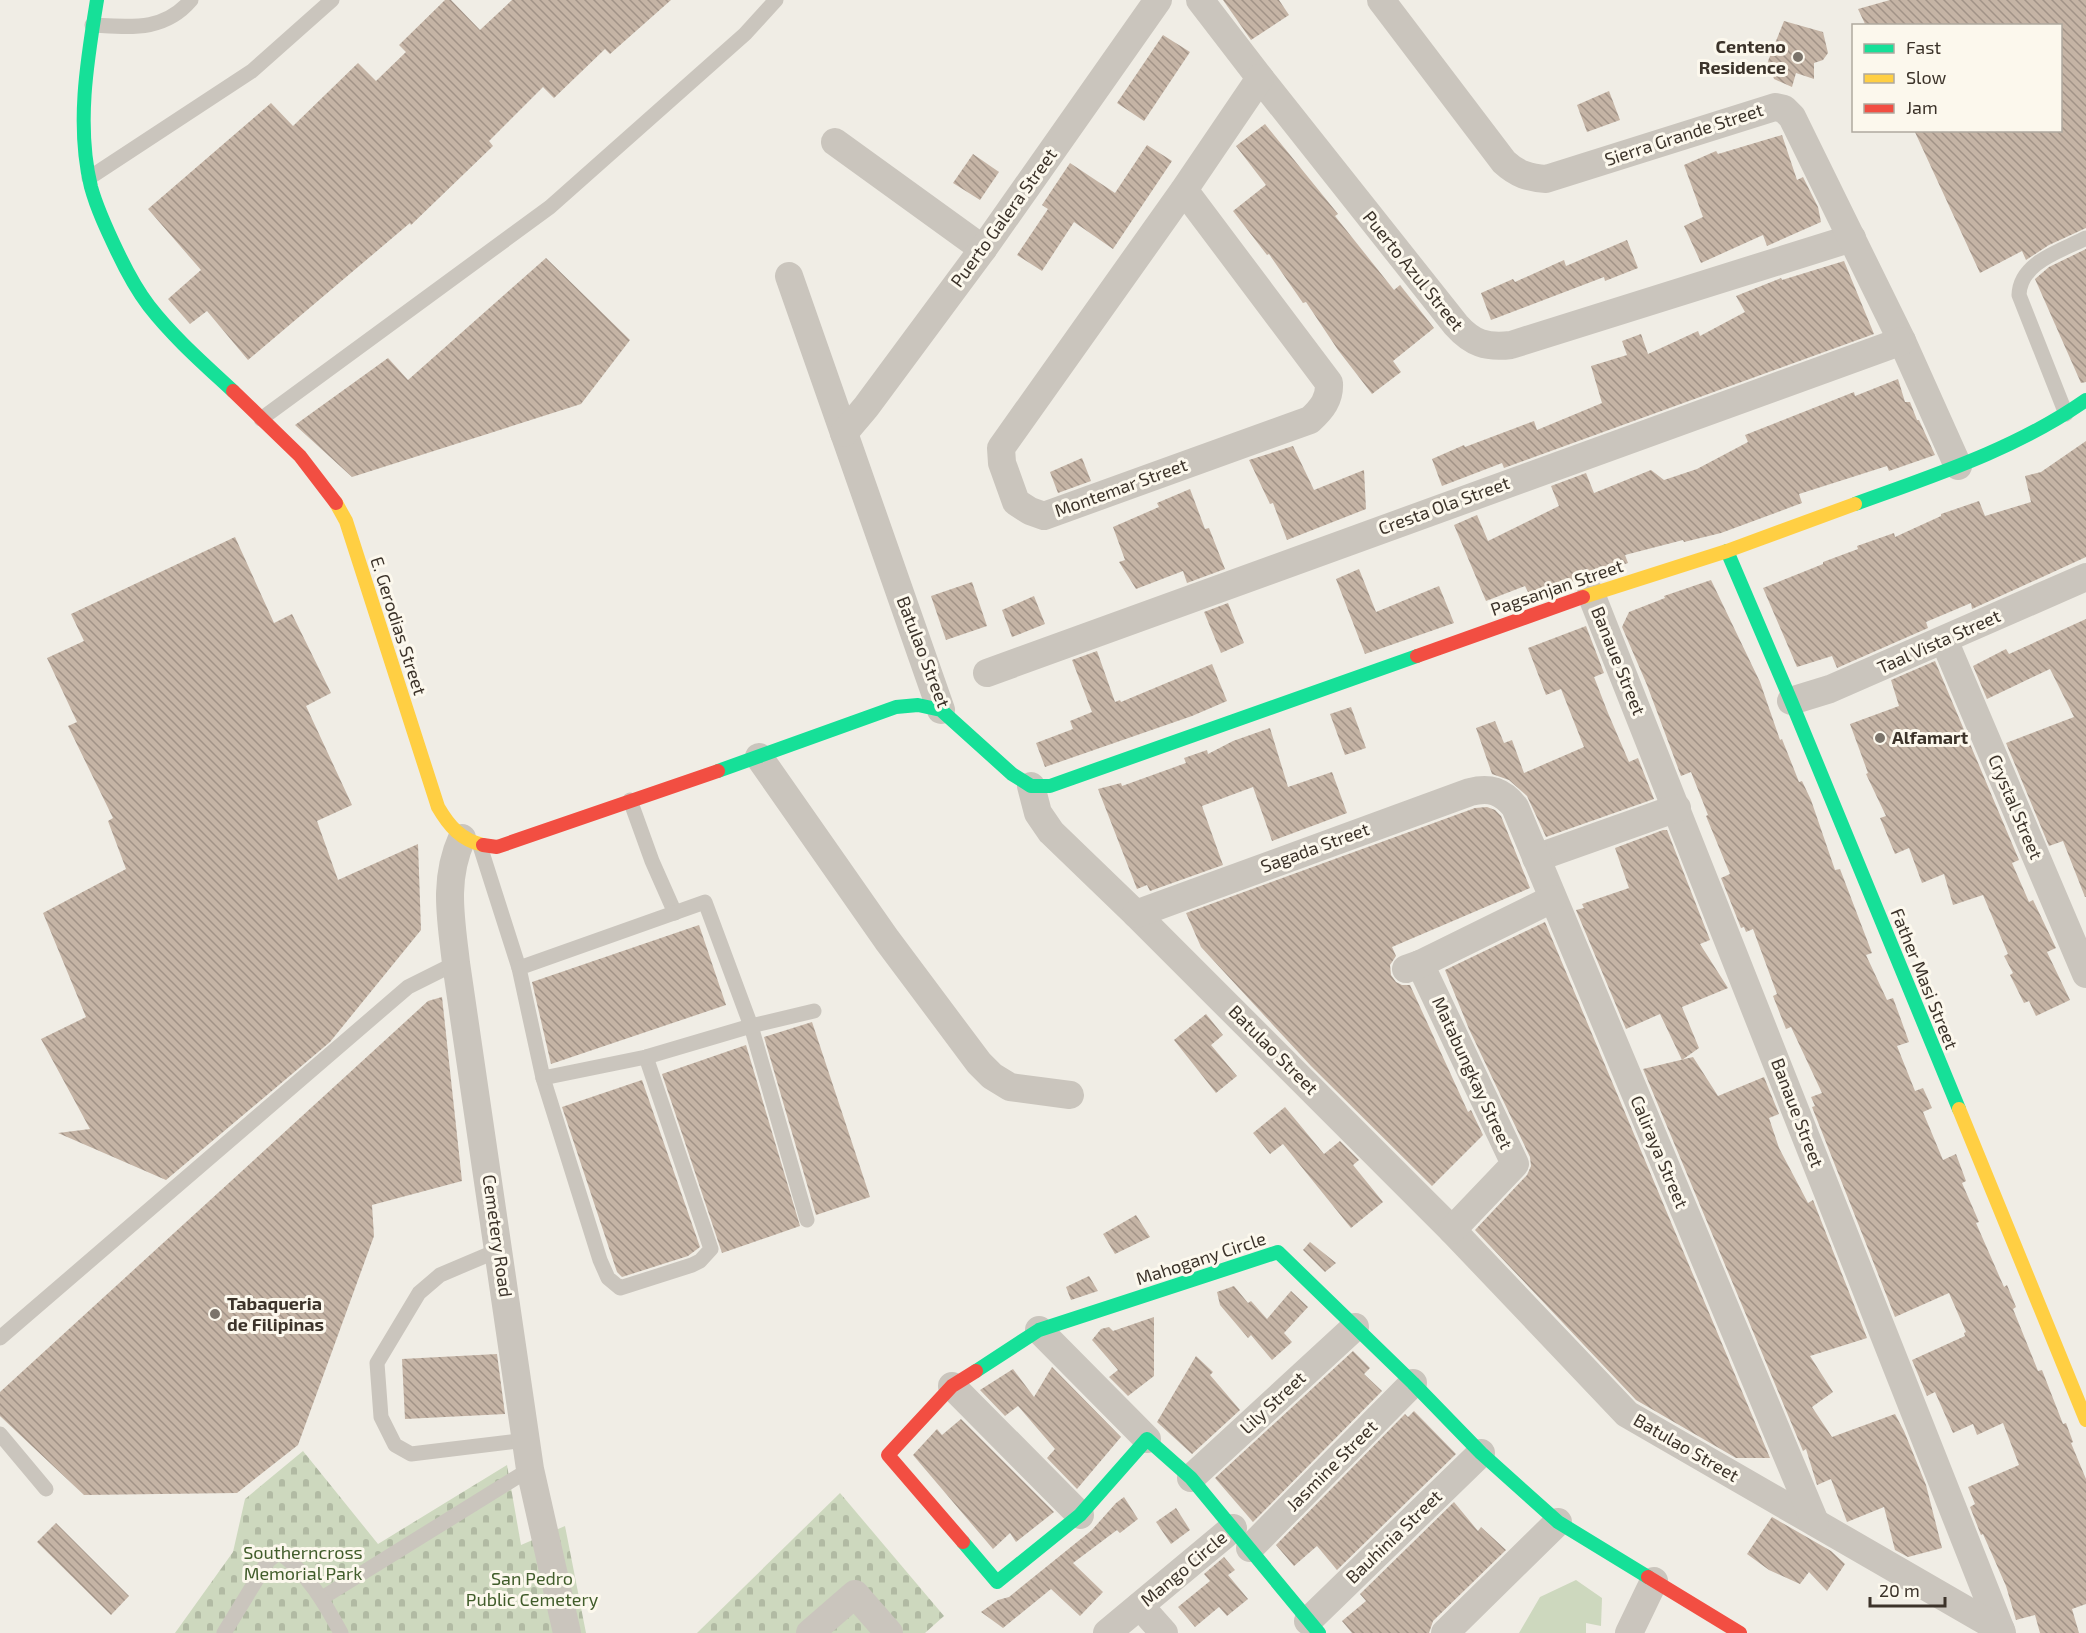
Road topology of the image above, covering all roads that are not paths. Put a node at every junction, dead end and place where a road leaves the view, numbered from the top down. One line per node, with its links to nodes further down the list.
1 (97, 0): 8 (street, E. Gerodias Street)
2 (190, 0): 8 (lane)
3 (332, 0): 11 (lane)
4 (776, 0): 20 (lane)
5 (1158, 0): 15 (street, Puerto Galera Street)
6 (1200, 0): 9 (street, Puerto Azul Street)
7 (1381, 0): 13 (street, Sierra Grande Street)
8 (92, 25): 11 (street, E. Gerodias Street)
9 (1260, 78): 12 (street, Montemar Street); 13 (street, Puerto Azul Street)
10 (835, 142): 15 (street)
11 (89, 178): 20 (street, E. Gerodias Street)
12 (1184, 190): 12 (street, Montemar Street)
13 (1852, 238): 17 (street, Sierra Grande Street)
14 (2086, 238): 19 (lane)
15 (983, 249): 21 (street, Puerto Galera Street)
16 (789, 276): 21 (street, Batulao Street)
17 (1902, 341): 22 (street, Sierra Grande Street); 27 (street, Cresta Ola Street)
18 (2086, 400): 19 (street, Pagsanjan Street)
19 (2066, 414): 22 (street, Pagsanjan Street)
20 (261, 419): 35 (street, E. Gerodias Street)
21 (844, 433): 29 (street, Batulao Street)
22 (1958, 466): 23 (street, Pagsanjan Street)
23 (1727, 551): 25 (street, Pagsanjan Street); 28 (street, Father Masi Street)
24 (2086, 578): 26 (street, Taal Vista Street)
25 (1591, 594): 31 (street, Pagsanjan Street); 34 (street, Banaue Street)
26 (1944, 640): 28 (street, Taal Vista Street); 42 (street, Crystal Street)
27 (987, 673)
28 (1791, 701): 56 (street, Father Masi Street)
29 (941, 710): 30 (street); 31 (street, Batulao Street)
30 (759, 757): 33 (street); 47 (street)
31 (1031, 786): 39 (street, Batulao Street)
32 (1495, 790): 36 (street, Caliraya Street); 39 (street, Sagada Street)
33 (630, 800): 35 (street); 38 (lane)
34 (1677, 808): 36 (street); 73 (street, Banaue Street)
35 (471, 842): 40 (street, Cemetery Road); 41 (lane)
36 (1536, 858): 37 (street, Caliraya Street)
37 (1552, 899): 49 (street, Matabungkay Street); 66 (street, Caliraya Street)
38 (675, 913): 41 (lane); 44 (lane)
39 (1136, 914): 49 (street, Batulao Street)
40 (456, 963): 50 (street, Cemetery Road); 53 (lane)
41 (519, 968): 46 (lane)
42 (2086, 974)
43 (814, 1011): 44 (lane)
44 (751, 1026): 45 (lane); 48 (lane)
45 (646, 1057): 46 (lane); 46 (lane)
46 (543, 1078)
47 (1070, 1095)
48 (807, 1220)
49 (1452, 1230): 66 (street, Batulao Street)
50 (499, 1250): 59 (street, Cemetery Road); 59 (lane)
51 (1355, 1327): 52 (street, Mahogany Circle); 54 (street, Mahogany Circle); 62 (street, Lily Street)
52 (1039, 1330): 55 (street, Mahogany Circle); 58 (street)
53 (0, 1338)
54 (1413, 1383): 60 (street, Mahogany Circle); 67 (street, Jasmine Street)
55 (952, 1386): 64 (street); 64 (street, Mahogany Circle)
56 (2082, 1402)
57 (0, 1434): 63 (lane)
58 (1147, 1439): 62 (street); 64 (street)
59 (526, 1440): 61 (street, Cemetery Road)
60 (1481, 1453): 65 (street, Mahogany Circle); 71 (street, Bauhinia Street)
61 (530, 1469): 69 (lane); 76 (street, Cemetery Road)
62 (1191, 1478): 67 (street)
63 (46, 1489)
64 (1080, 1515)
65 (1558, 1522): 68 (street, Mahogany Circle); 81 (street)
66 (1815, 1522): 73 (street, Batulao Street)
67 (1242, 1538): 70 (street, Mango Circle); 71 (street)
68 (1654, 1581): 72 (street, Mahogany Circle); 82 (street)
69 (322, 1598): 74 (lane); 75 (lane)
70 (1140, 1605): 79 (street, Mango Circle); 80 (street)
71 (1313, 1627)
72 (1737, 1632)
73 (2001, 1632)
74 (224, 1633)
75 (341, 1633)
76 (567, 1633)
77 (810, 1633): 78 (street)
78 (889, 1633)
79 (1107, 1633)
80 (1164, 1633)
81 (1445, 1633)
82 (1629, 1633)

